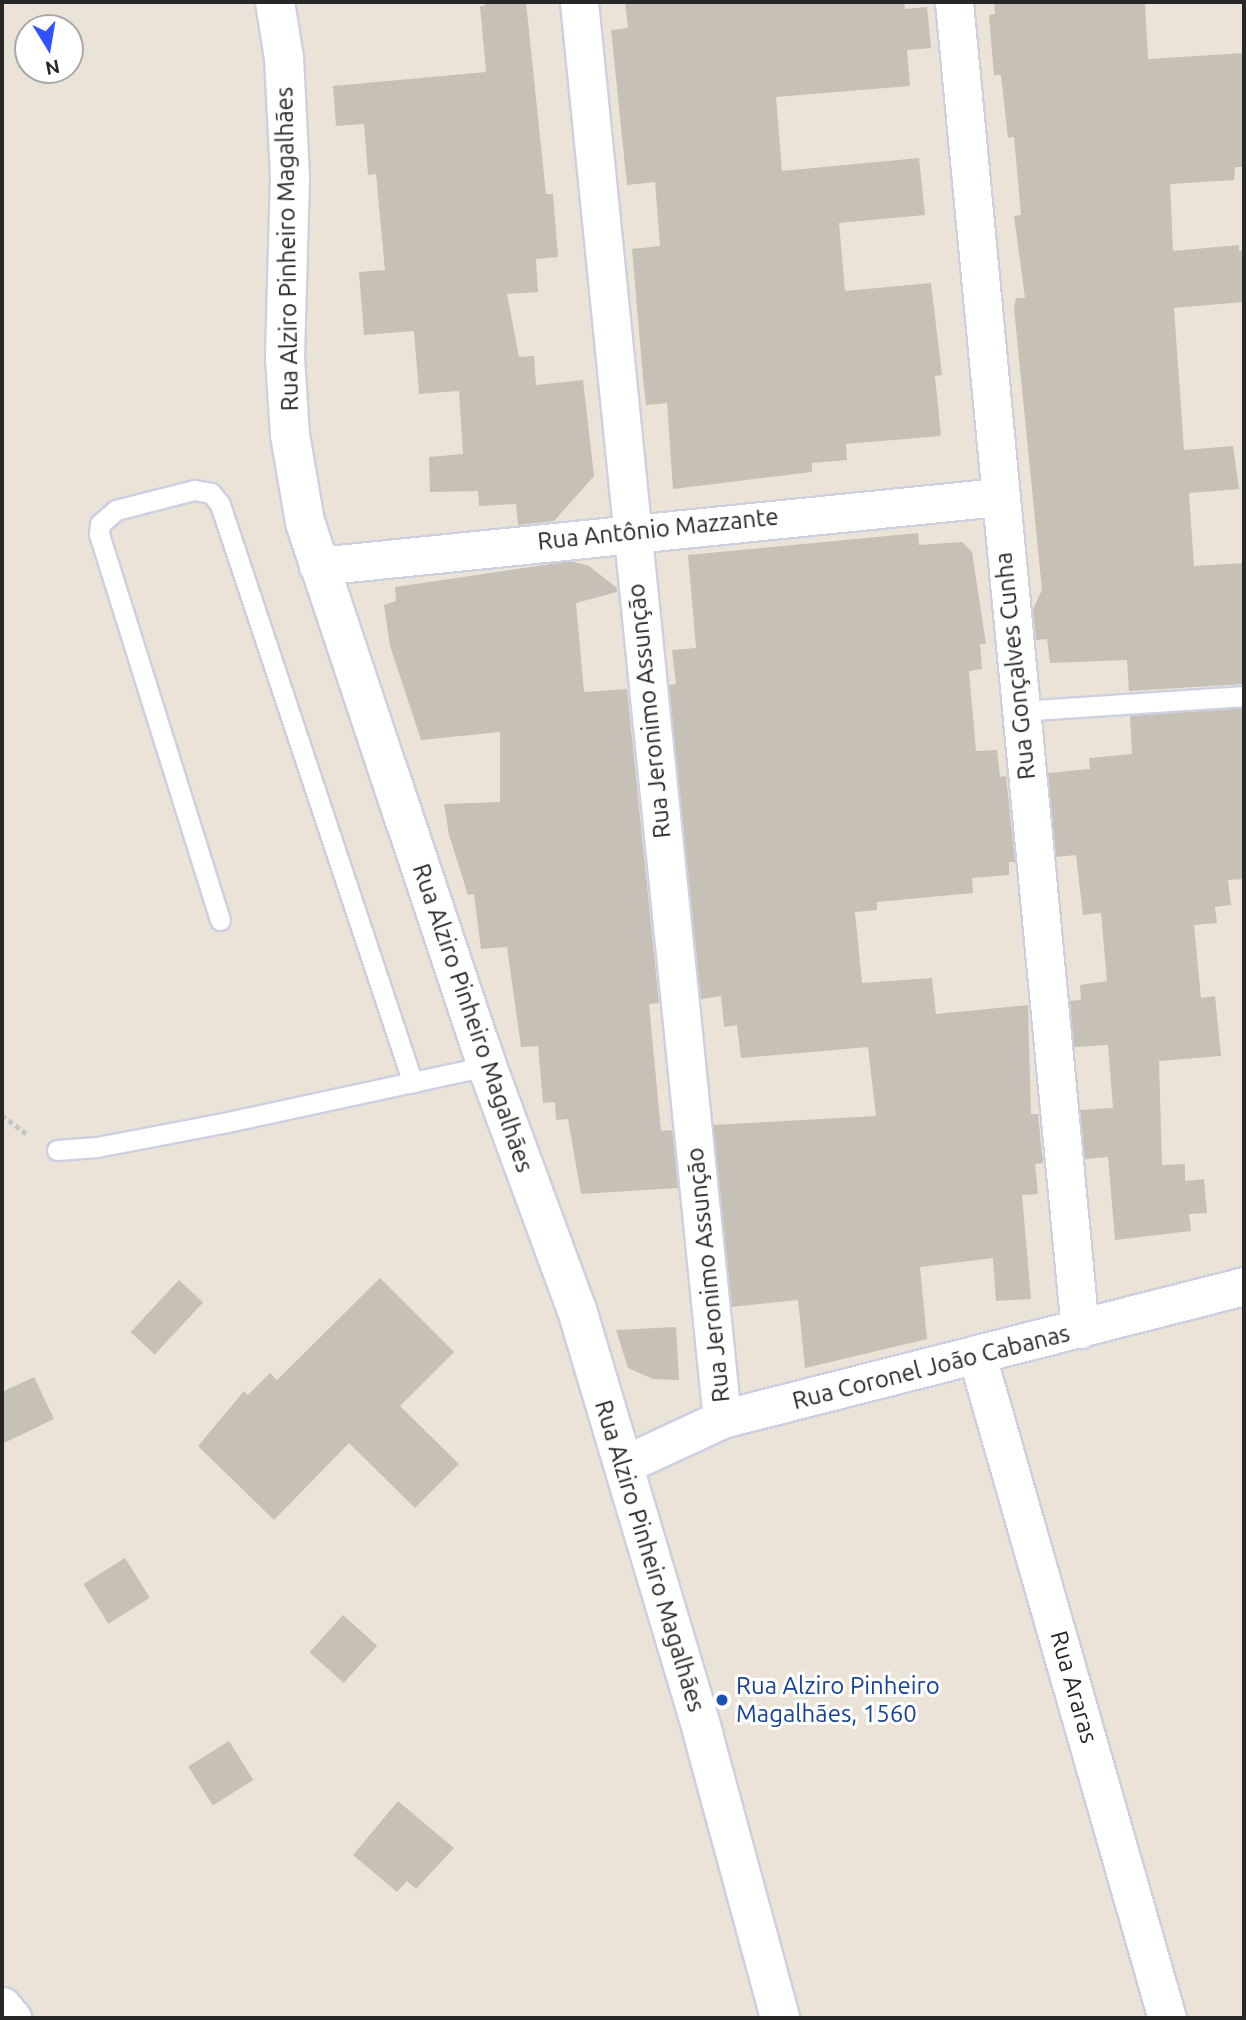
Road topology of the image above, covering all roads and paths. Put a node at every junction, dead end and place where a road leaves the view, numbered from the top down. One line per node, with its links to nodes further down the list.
1 (275, 2): 6 (street, Rua Alziro Pinheiro Magalhães)
2 (579, 2): 5 (street, Rua Jeronimo Assunção)
3 (954, 2): 4 (street, Rua Gonçalves Cunha)
4 (998, 497): 5 (street, Rua Antônio Mazzante); 8 (street, Rua Gonçalves Cunha)
5 (631, 531): 6 (street, Rua Antônio Mazzante); 16 (street, Rua Jeronimo Assunção)
6 (318, 566): 10 (street, Rua Alziro Pinheiro Magalhães)
7 (1244, 696): 8 (lane)
8 (1019, 711): 14 (street, Rua Gonçalves Cunha)
9 (220, 920): 11 (lane)
10 (487, 1066): 11 (lane); 17 (street, Rua Alziro Pinheiro Magalhães)
11 (414, 1083): 12 (lane)
12 (57, 1150)
13 (1244, 1286): 14 (street, Rua Coronel João Cabanas)
14 (1080, 1329): 15 (street, Rua Coronel João Cabanas)
15 (977, 1356): 16 (street, Rua Coronel João Cabanas); 21 (street, Rua Araras)
16 (722, 1419): 17 (street, Rua Coronel João Cabanas)
17 (623, 1465): 20 (street, Rua Alziro Pinheiro Magalhães)
18 (2, 2006): 19 (street)
19 (12, 2018)
20 (780, 2018)
21 (1167, 2018)

